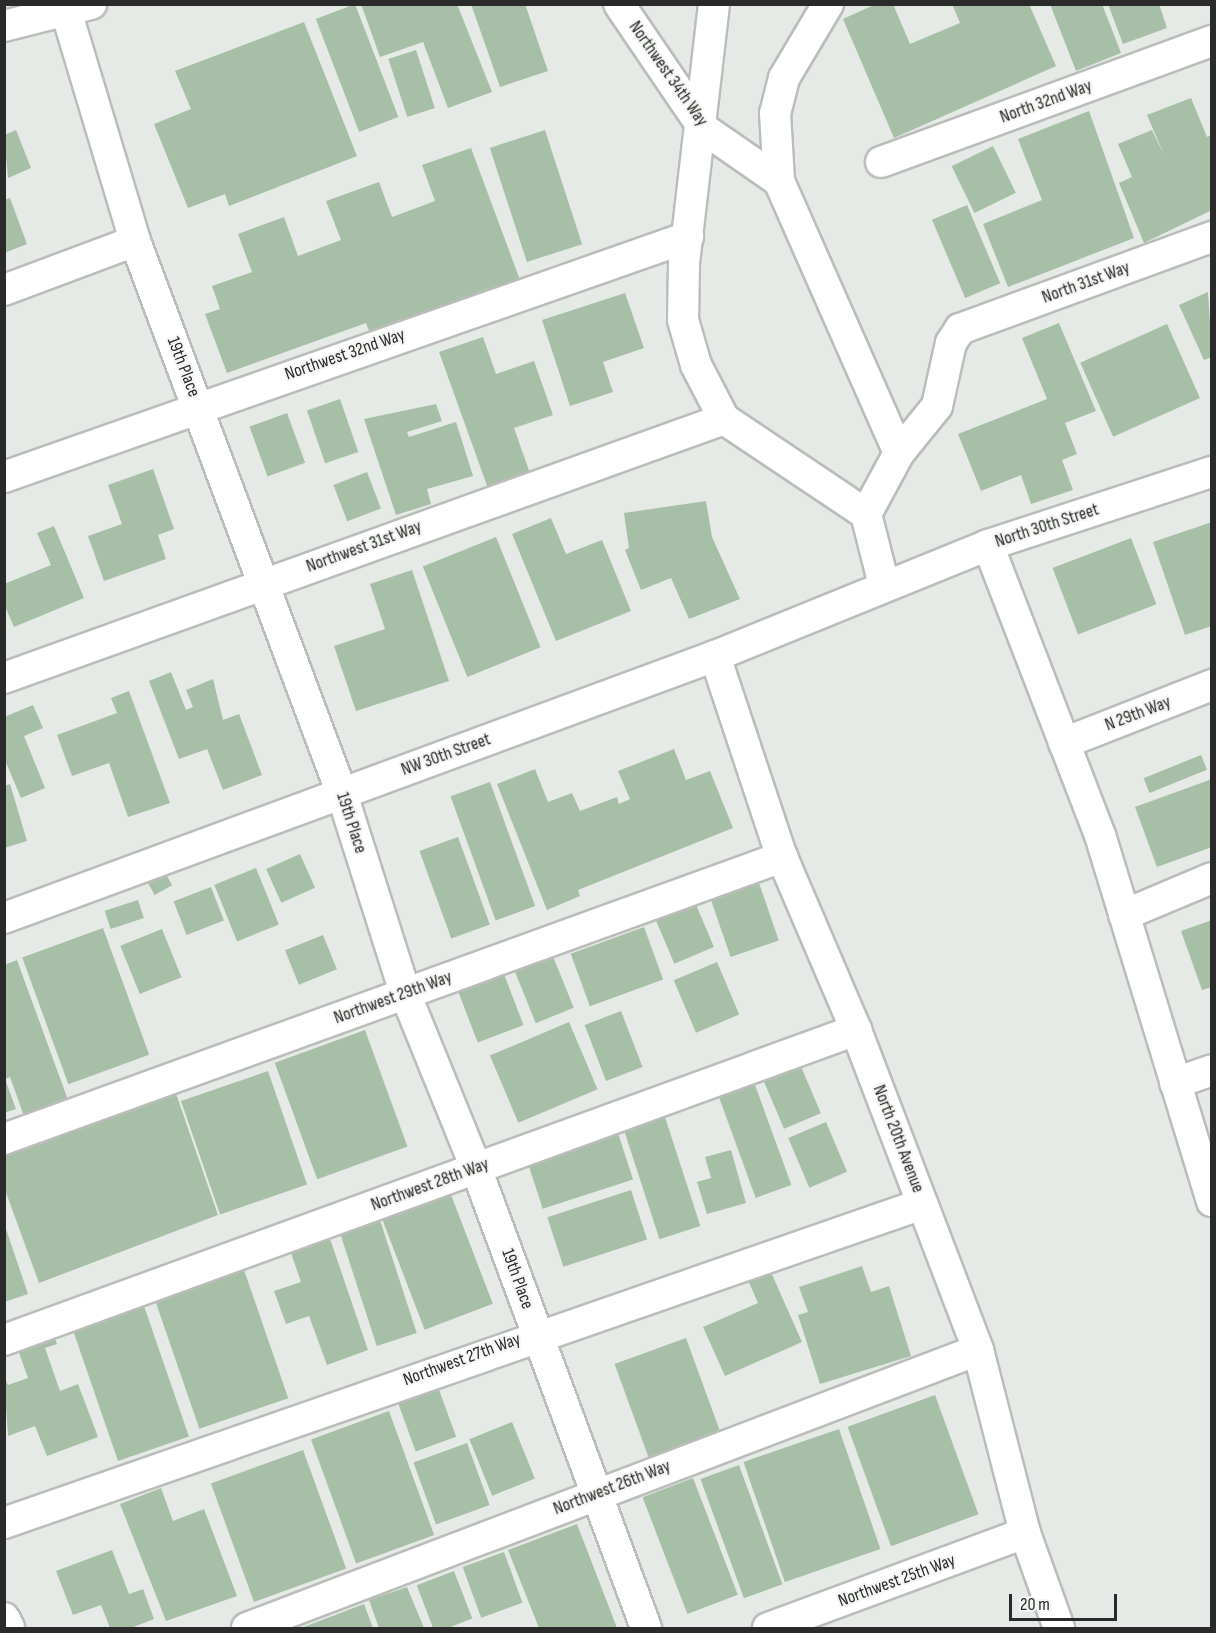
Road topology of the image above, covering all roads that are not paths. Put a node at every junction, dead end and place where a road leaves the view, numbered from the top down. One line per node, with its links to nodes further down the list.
1 (619, 4): 7 (street, Northwest 34th Way)
2 (714, 4): 7 (street)
3 (828, 4): 9 (street)
4 (79, 9): 5 (street); 12 (street, 19th Place)
5 (4, 26)
6 (1212, 41): 8 (street, North 32nd Way)
7 (704, 129): 9 (street, Northwest 34th Way); 10 (street)
8 (881, 162)
9 (779, 181): 16 (street)
10 (688, 237): 14 (street, Northwest 32nd Way); 15 (street)
11 (1212, 237): 16 (street, North 31st Way)
12 (135, 241): 13 (street); 14 (street, 19th Place)
13 (4, 290)
14 (198, 405): 18 (street, Northwest 32nd Way); 21 (street, 19th Place)
15 (724, 419): 19 (street); 21 (street, Northwest 31st Way)
16 (899, 453): 19 (street)
17 (1212, 471): 20 (street, North 30th Street)
18 (4, 477)
19 (866, 514): 22 (street)
20 (988, 545): 22 (street, North 30th Street); 26 (street)
21 (264, 583): 24 (street, Northwest 31st Way); 27 (street, 19th Place)
22 (884, 585): 23 (street, NW 30th Street)
23 (716, 656): 27 (street, NW 30th Street); 28 (street, North 20th Avenue)
24 (4, 678)
25 (1212, 685): 26 (street, N 29th Way)
26 (1064, 742): 30 (street)
27 (342, 794): 31 (street, NW 30th Street); 32 (street, 19th Place)
28 (782, 857): 32 (street, Northwest 29th Way); 33 (street, North 20th Avenue)
29 (1212, 878): 30 (street)
30 (1124, 915): 35 (street)
31 (4, 918)
32 (405, 993): 36 (street, Northwest 29th Way); 37 (street, 19th Place)
33 (856, 1030): 37 (street, Northwest 28th Way); 39 (street, North 20th Avenue)
34 (1212, 1070): 35 (street)
35 (1175, 1083): 38 (street)
36 (4, 1139)
37 (476, 1168): 40 (street, 19th Place); 41 (street, Northwest 28th Way)
38 (1212, 1201)
39 (922, 1204): 40 (street, Northwest 27th Way); 42 (street, North 20th Avenue)
40 (537, 1334): 43 (street, 19th Place); 44 (street, Northwest 27th Way)
41 (4, 1340)
42 (978, 1350): 43 (street, Northwest 26th Way); 45 (street, North 20th Avenue)
43 (596, 1493): 48 (street, Northwest 26th Way); 49 (street, 19th Place)
44 (4, 1523)
45 (1025, 1533): 50 (street, Northwest 25th Way); 51 (street, North 20th Avenue)
46 (4, 1618): 47 (street)
47 (9, 1629)
48 (247, 1629)
49 (646, 1629)
50 (768, 1629)
51 (1059, 1629)

